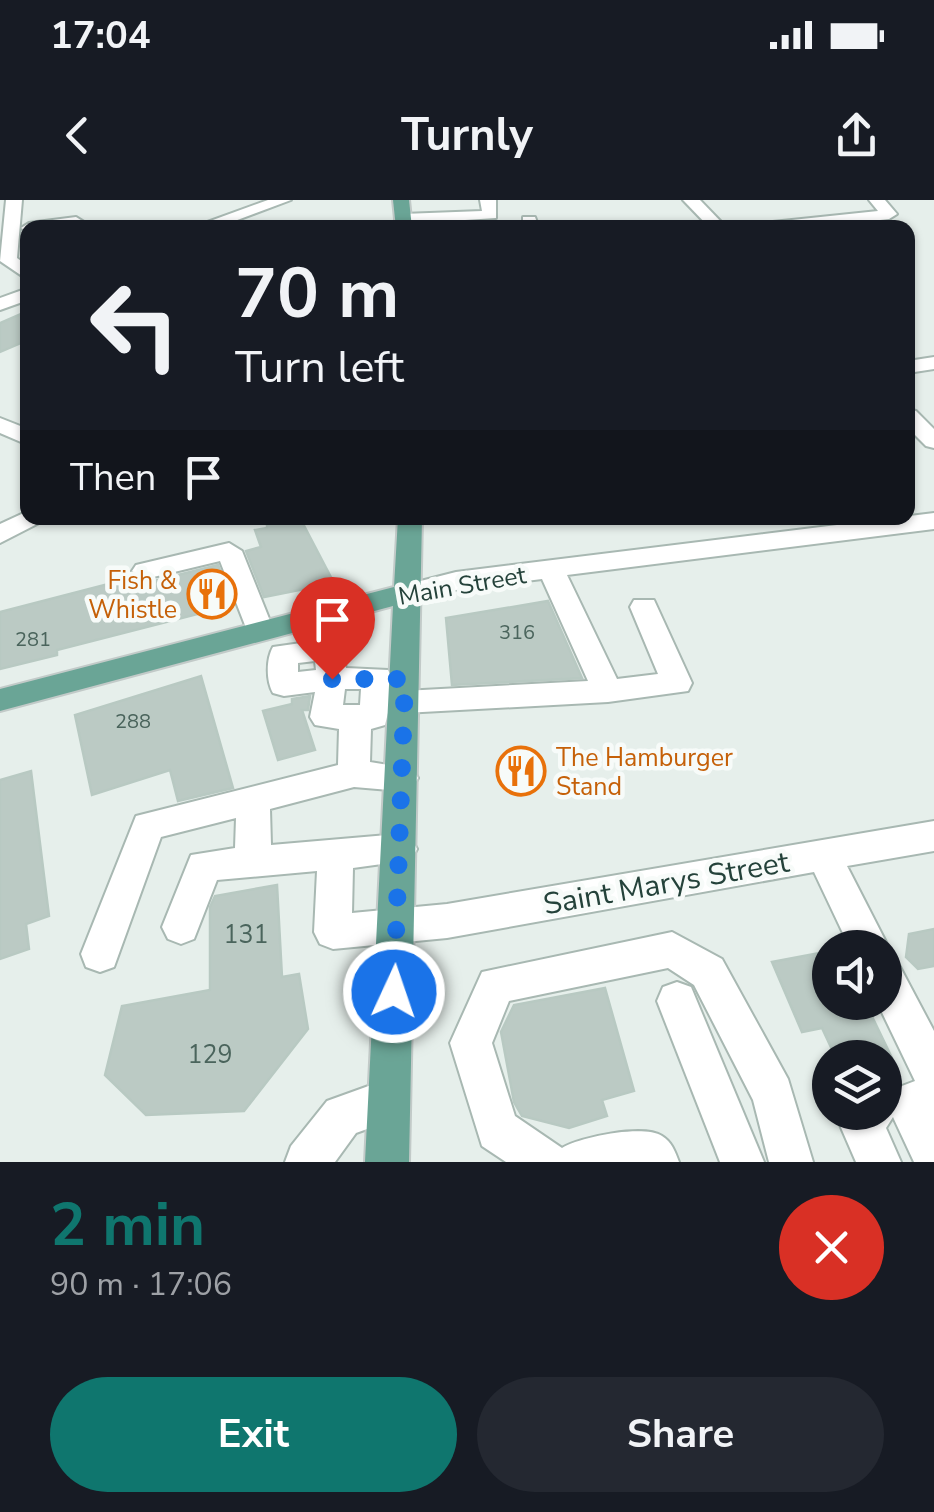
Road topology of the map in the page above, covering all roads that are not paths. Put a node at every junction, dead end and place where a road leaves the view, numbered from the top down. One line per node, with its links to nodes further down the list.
1 (283, 200): 5 (street)
2 (488, 200): 7 (street)
3 (690, 200): 8 (street)
4 (876, 200): 9 (street)
5 (259, 203): 6 (street)
6 (236, 220)
7 (436, 220)
8 (711, 220)
9 (834, 220)
10 (20, 234): 11 (street)
11 (17, 269)
12 (915, 423): 13 (street)
13 (934, 441)
14 (410, 525): 18 (main road)
15 (902, 525): 16 (street, Main Street)
16 (551, 569): 18 (street, Main Street); 22 (street)
17 (146, 571): 20 (street)
18 (407, 593): 20 (main road, Main Street); 24 (main road)
19 (644, 607): 22 (street)
20 (272, 638): 21 (street); 23 (main road, Main Street)
21 (332, 679): 24 (street); 24 (street)
22 (608, 692): 24 (street)
23 (0, 700)
24 (386, 702): 25 (street); 26 (main road)
25 (354, 774): 26 (street); 27 (street)
26 (401, 778): 29 (main road)
27 (253, 800): 32 (street); 36 (street)
28 (934, 836): 31 (street, Saint Marys Street)
29 (400, 848): 30 (street); 34 (main road)
30 (336, 854): 32 (street); 34 (street, Saint Marys Street)
31 (822, 855): 34 (street, Saint Marys Street); 35 (street)
32 (252, 862): 33 (street)
33 (181, 928)
34 (397, 928): 40 (main road)
35 (861, 930)
36 (100, 954)
37 (677, 1001): 47 (street)
38 (893, 1020): 39 (street)
39 (907, 1099): 41 (street); 49 (street)
40 (388, 1100): 42 (street); 43 (main road)
41 (934, 1156)
42 (307, 1162)
43 (387, 1162)
44 (545, 1162): 48 (street)
45 (578, 1162): 46 (street)
46 (656, 1162)
47 (742, 1162)
48 (792, 1162)
49 (879, 1162)

